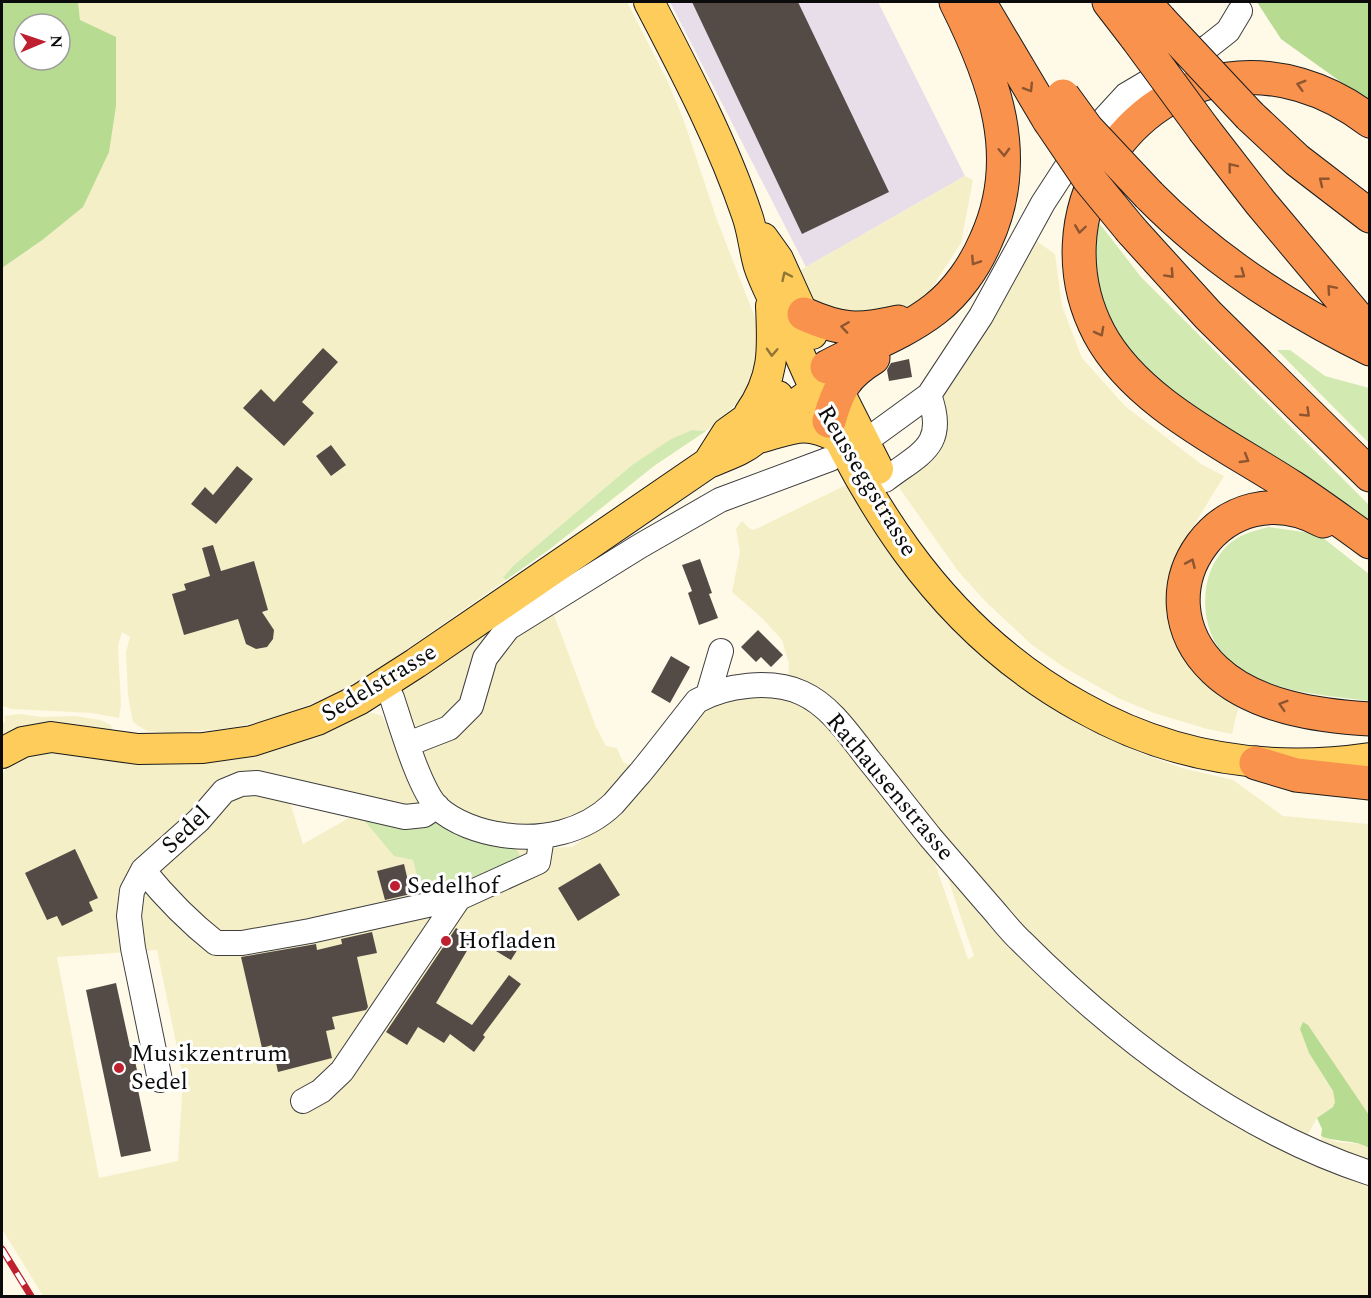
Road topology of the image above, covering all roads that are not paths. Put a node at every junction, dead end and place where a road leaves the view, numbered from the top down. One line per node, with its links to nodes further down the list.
1 (649, 2): 11 (main road, Reusseggstrasse)
2 (956, 2): 14 (highway, one-way to 14)
3 (978, 2): 8 (highway, one-way to 8)
4 (999, 2): 8 (highway)
5 (1109, 2): 7 (highway)
6 (1240, 11): 17 (street)
7 (1146, 20): 10 (highway, one-way to 7, bridge); 15 (highway, one-way to 7, bridge)
8 (1056, 108): 16 (highway, one-way to 16, bridge); 21 (highway, one-way to 21, bridge)
9 (1370, 121): 23 (highway, one-way to 23)
10 (1370, 216)
11 (748, 217): 12 (main road, Reusseggstrasse); 13 (main road, Reusseggstrasse, one-way to 11)
12 (770, 294): 18 (main road, Reusseggstrasse); 19 (main road, one-way to 19)
13 (804, 314): 14 (highway, one-way to 13); 18 (main road, Reusseggstrasse)
14 (923, 318): 18 (highway)
15 (1370, 333)
16 (1370, 349)
17 (929, 395): 20 (street); 22 (street)
18 (826, 406): 19 (main road); 19 (main road); 22 (main road, Reusseggstrasse); 30 (street); 33 (main road, Reusseggstrasse)
19 (751, 429): 26 (main road, Sedelstrasse)
20 (874, 435)
21 (1370, 475)
22 (885, 480): 29 (main road, Reusseggstrasse)
23 (1370, 542)
24 (1370, 553): 28 (highway, one-way to 24)
25 (721, 651): 27 (street)
26 (385, 684): 30 (street, Rathausenstrasse); 31 (main road, Sedelstrasse)
27 (708, 695): 36 (street, Rathausenstrasse); 41 (street, Rathausenstrasse)
28 (1370, 719)
29 (1370, 743)
30 (408, 744): 35 (street, Rathausenstrasse)
31 (2, 753)
32 (1370, 758): 33 (main road, Reusseggstrasse)
33 (1256, 763): 34 (highway)
34 (1370, 783)
35 (437, 806): 36 (street, Rathausenstrasse); 37 (street, Sedel)
36 (542, 837): 38 (street)
37 (143, 870): 38 (street); 39 (street, Sedel)
38 (459, 898): 40 (street)
39 (160, 1080)
40 (303, 1101)
41 (1370, 1173)

